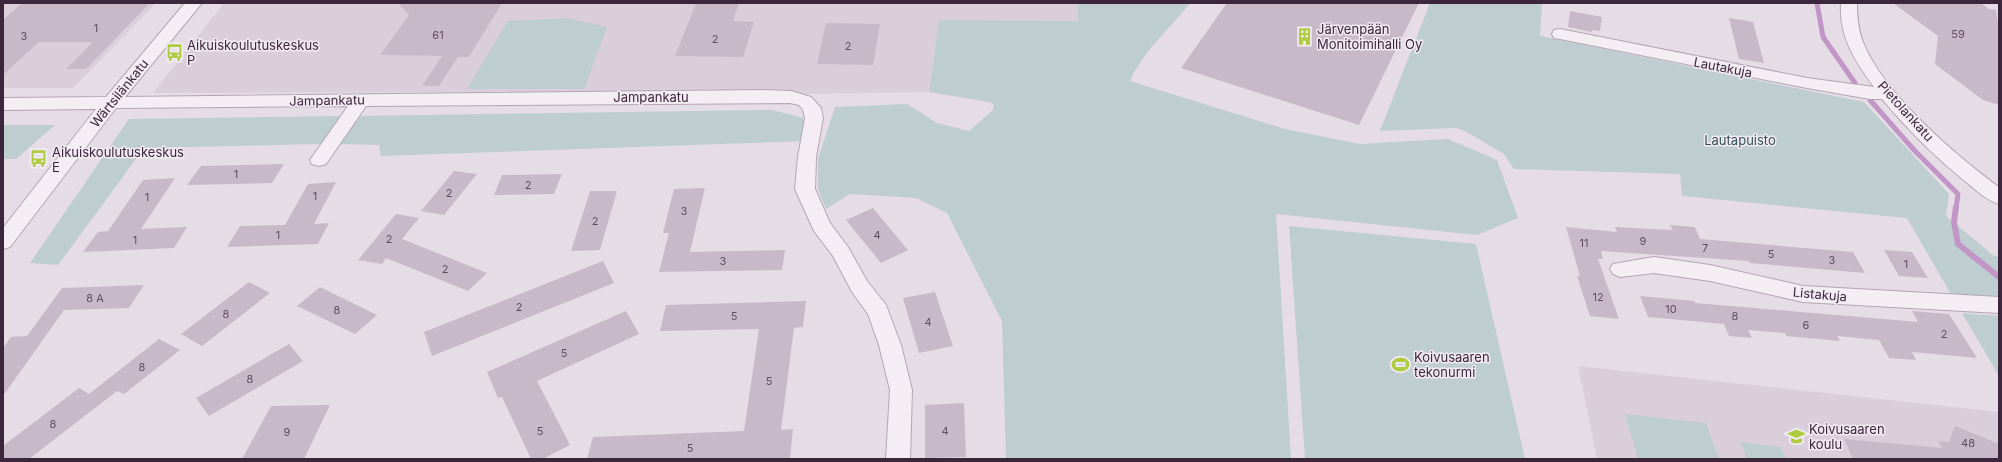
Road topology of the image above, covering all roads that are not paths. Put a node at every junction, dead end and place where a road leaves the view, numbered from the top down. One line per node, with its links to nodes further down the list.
1 (194, 3): 6 (street, Wärtsilänkatu)
2 (1849, 3): 4 (street, Pietolankatu)
3 (1560, 34): 4 (street, Lautakuja)
4 (1887, 93): 9 (street, Pietolankatu)
5 (361, 100): 6 (street, Jampankatu); 8 (street); 13 (street, Jampankatu)
6 (111, 103): 7 (street, Jampankatu); 10 (street, Wärtsilänkatu)
7 (3, 104)
8 (319, 160)
9 (1999, 197)
10 (3, 242)
11 (1620, 269): 12 (street, Listakuja)
12 (1999, 305)
13 (898, 459)

